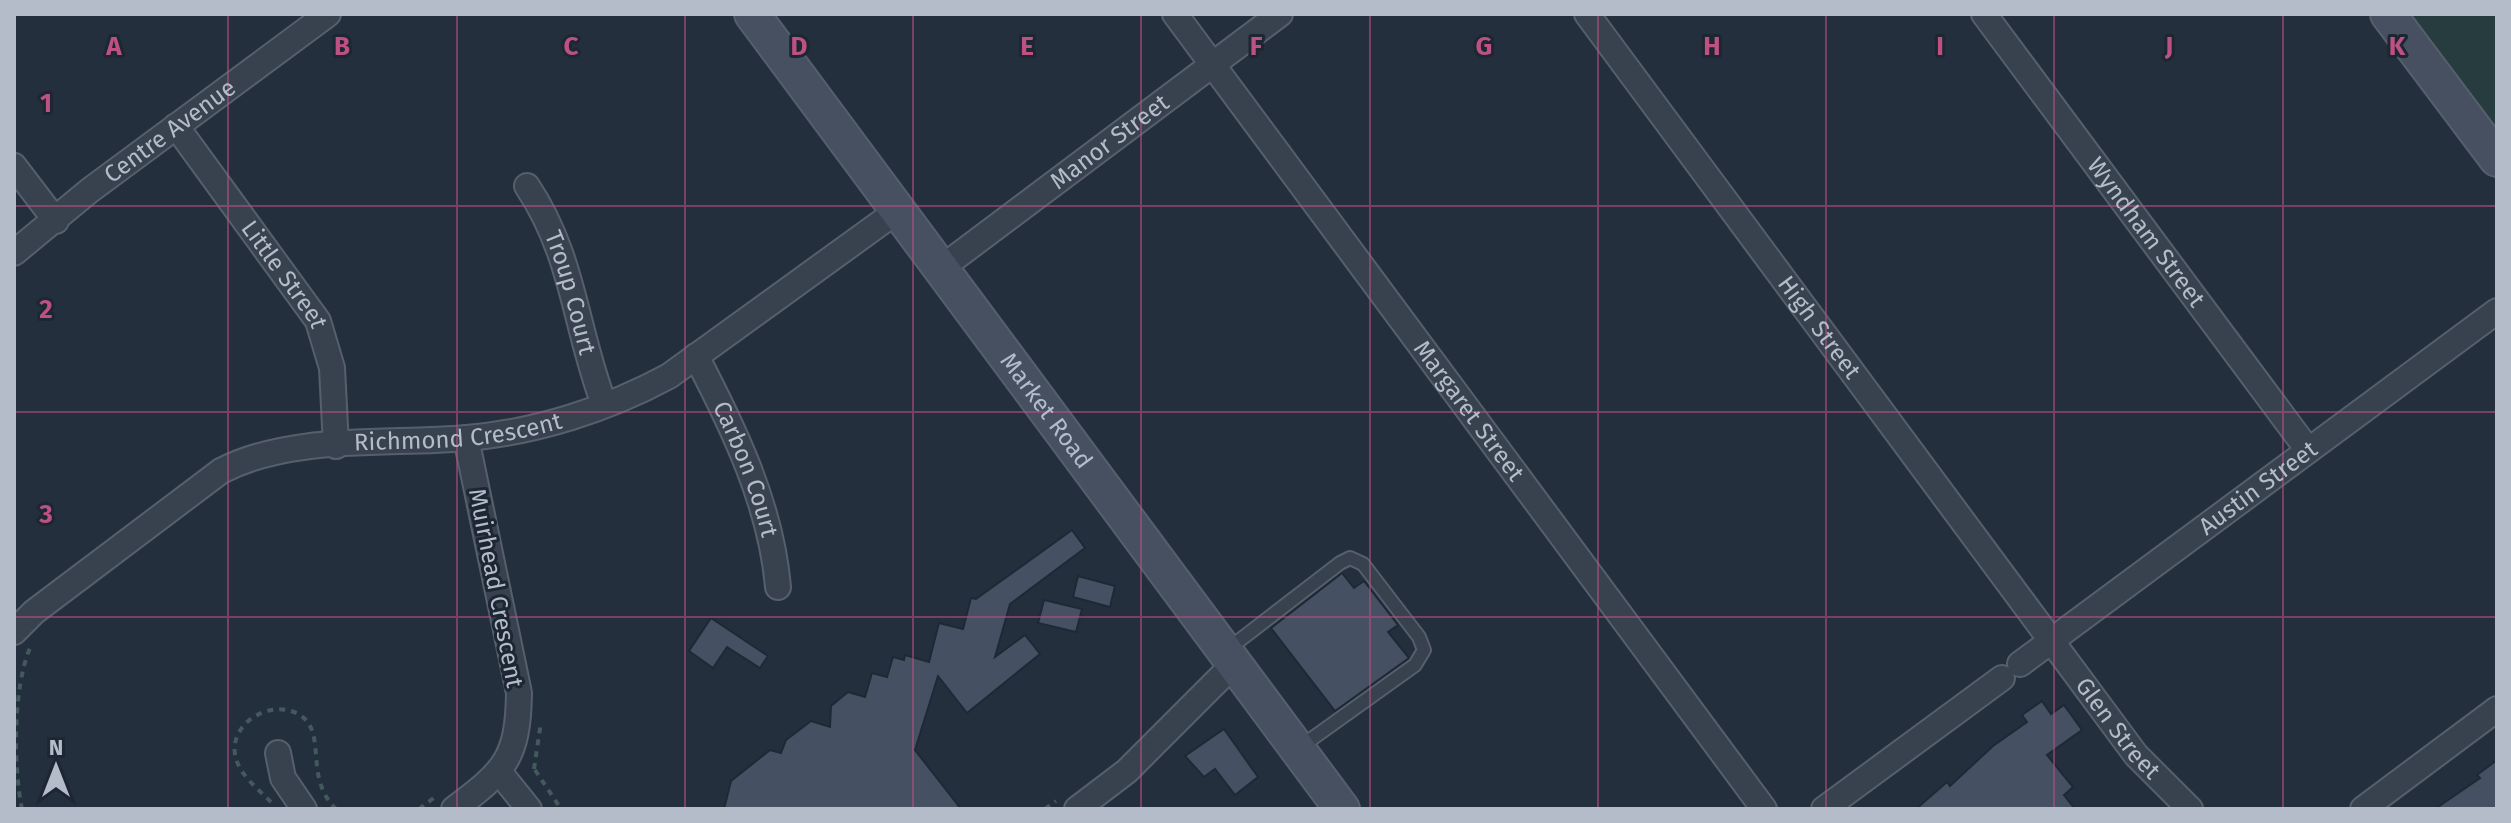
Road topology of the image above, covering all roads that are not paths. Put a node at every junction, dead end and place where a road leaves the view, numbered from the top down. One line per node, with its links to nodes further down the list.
1 (328, 14): 9 (street, Centre Avenue)
2 (752, 14): 13 (street, Market Road)
3 (1175, 14): 8 (street, Margaret Street)
4 (1280, 14): 8 (street, Manor Street)
5 (1587, 14): 25 (street, High Street)
6 (1984, 14): 22 (street, Wyndham Street)
7 (2388, 14): 10 (street)
8 (1213, 64): 16 (street, Manor Street); 36 (street, Margaret Street)
9 (176, 126): 14 (street, Centre Avenue); 21 (street, Little Street)
10 (2497, 159)
11 (14, 166): 14 (street)
12 (527, 186): 19 (street, Troup Court)
13 (897, 211): 16 (street, Market Road); 18 (street, Richmond Crescent)
14 (56, 221): 15 (street, Centre Avenue)
15 (14, 253)
16 (940, 269): 26 (street, Market Road)
17 (2497, 311): 22 (street, Austin Street)
18 (696, 356): 19 (street, Richmond Crescent); 23 (street, Carbon Court)
19 (604, 404): 20 (street, Richmond Crescent)
20 (466, 438): 21 (street, Richmond Crescent); 30 (street, Muirhead Crescent)
21 (336, 446): 24 (street, Richmond Crescent)
22 (2308, 450): 25 (street, Austin Street)
23 (778, 587)
24 (22, 639)
25 (2052, 640): 37 (street, Austin Street); 38 (street, Glen Street)
26 (1229, 658): 28 (street, Market Road); 28 (lane); 34 (street)
27 (2497, 709): 39 (street)
28 (1297, 749): 35 (street, Market Road)
29 (278, 753): 32 (street)
30 (500, 773): 31 (street); 33 (street)
31 (447, 801)
32 (304, 809)
33 (529, 809)
34 (1077, 809)
35 (1342, 809)
36 (1764, 809)
37 (1824, 809)
38 (2190, 809)
39 (2363, 809)

